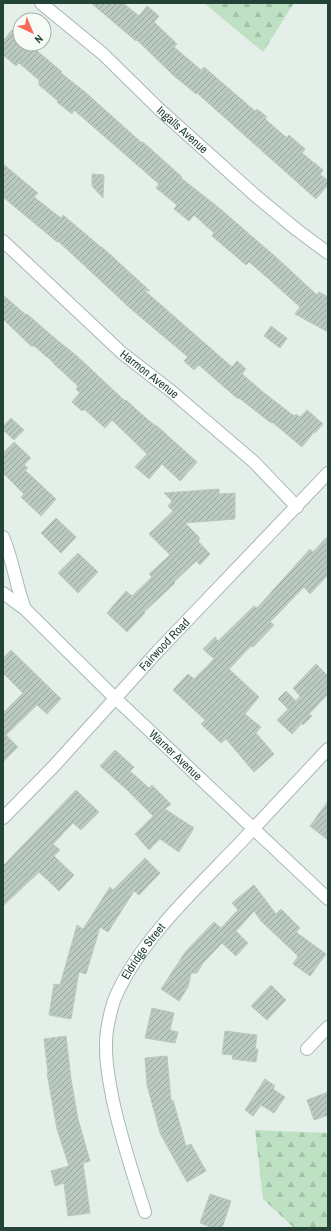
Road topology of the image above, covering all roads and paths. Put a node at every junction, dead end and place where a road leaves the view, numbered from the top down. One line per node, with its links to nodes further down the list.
1 (41, 3): 3 (street, Ingalls Avenue)
2 (3, 241): 5 (street, Harmon Avenue)
3 (328, 253)
4 (328, 473): 5 (street, Fairwood Road)
5 (297, 507): 9 (street, Fairwood Road)
6 (3, 538): 8 (street, Warner Avenue)
7 (3, 593): 8 (street, Warner Avenue)
8 (25, 609): 9 (street, Warner Avenue)
9 (115, 698): 11 (street, Fairwood Road); 12 (street, Warner Avenue)
10 (328, 749): 12 (street, Eldridge Street)
11 (3, 818)
12 (254, 828): 13 (street, Warner Avenue); 16 (street, Eldridge Street)
13 (328, 899)
14 (328, 1027): 15 (street)
15 (307, 1049)
16 (145, 1212)

